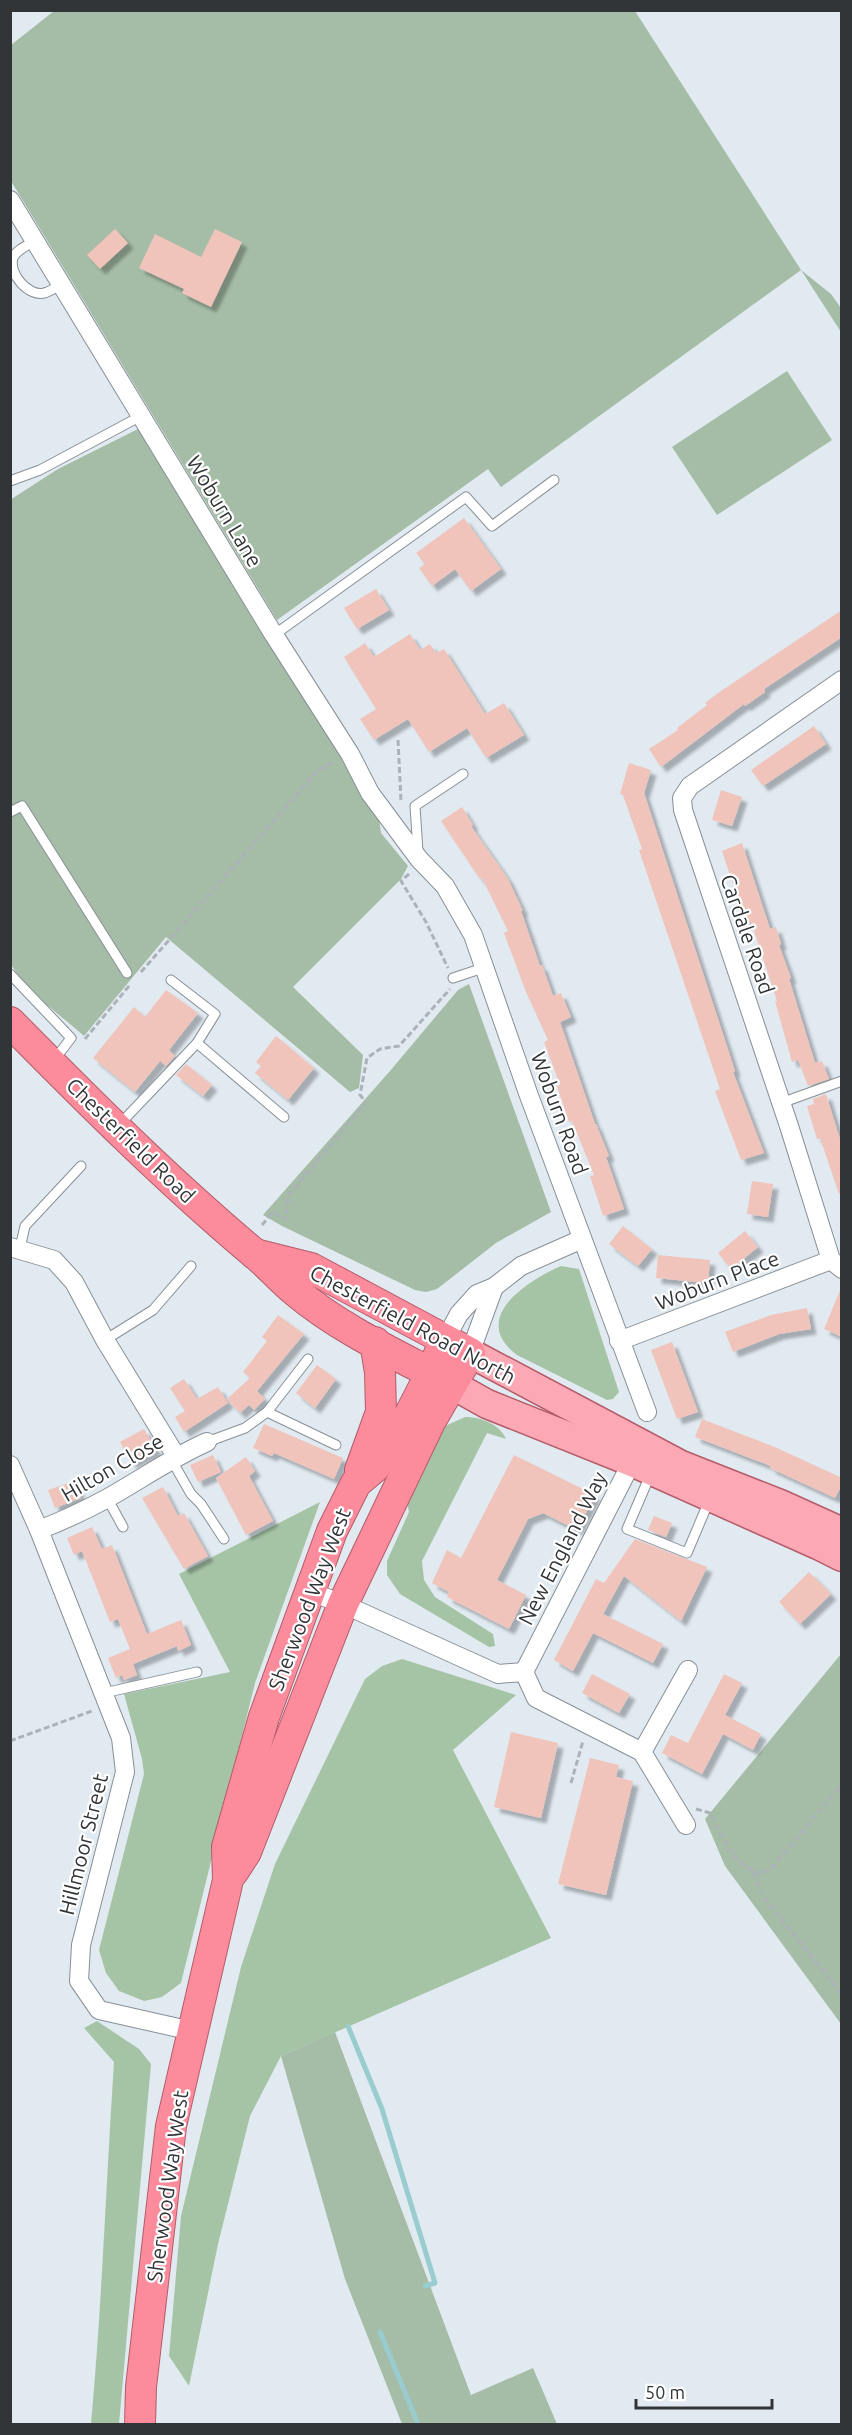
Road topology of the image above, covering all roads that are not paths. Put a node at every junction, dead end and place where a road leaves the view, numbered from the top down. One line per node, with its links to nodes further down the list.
1 (11, 203): 2 (street, Woburn Lane)
2 (35, 241): 3 (street, Woburn Lane); 3 (lane)
3 (61, 284): 4 (street, Woburn Lane)
4 (141, 416): 6 (lane); 7 (street, Woburn Lane)
5 (554, 480): 7 (lane)
6 (10, 481)
7 (274, 635): 11 (street, Woburn Lane)
8 (842, 680): 22 (street, Cardale Road)
9 (463, 774): 12 (lane)
10 (10, 812): 14 (lane)
11 (407, 843): 12 (street, Woburn Road)
12 (419, 859): 13 (street, Woburn Road)
13 (483, 968): 16 (lane); 26 (street, Woburn Road)
14 (126, 973)
15 (10, 974): 20 (lane)
16 (453, 978)
17 (171, 980): 19 (lane)
18 (10, 1022): 20 (highway, Chesterfield Road)
19 (197, 1043): 23 (lane); 24 (lane)
20 (51, 1064): 24 (highway, Chesterfield Road)
21 (842, 1081): 22 (lane)
22 (781, 1103): 29 (street, Cardale Road)
23 (284, 1117)
24 (117, 1128): 28 (highway, Chesterfield Road)
25 (81, 1166): 27 (lane)
26 (582, 1239): 31 (street); 33 (street, Woburn Road)
27 (15, 1247): 32 (street)
28 (255, 1254): 34 (highway, Chesterfield Road North); 35 (highway, Chesterfield Road North)
29 (836, 1265): 33 (street, Woburn Place)
30 (191, 1266): 32 (lane)
31 (494, 1287): 35 (street); 35 (street)
32 (105, 1340): 42 (street)
33 (620, 1341): 39 (street, Woburn Road)
34 (375, 1342): 37 (highway, Chesterfield Road North); 45 (highway)
35 (457, 1347): 37 (highway, Sherwood Way West); 43 (main road, Chesterfield Road North)
36 (308, 1359): 38 (lane)
37 (442, 1379): 43 (main road, Chesterfield Road North); 45 (highway, Sherwood Way West); 54 (highway, Sherwood Way West)
38 (267, 1412): 40 (lane); 41 (lane)
39 (646, 1412)
40 (207, 1442): 42 (street, Hilton Close)
41 (336, 1445)
42 (173, 1457): 47 (street, Hilton Close); 51 (lane)
43 (646, 1458): 46 (main road, Chesterfield Road North); 46 (lane); 50 (main road, Chesterfield Road North); 57 (street, New England Way)
44 (10, 1465): 49 (street, Hillmoor Street)
45 (356, 1483): 53 (highway, Sherwood Way West)
46 (711, 1497): 52 (main road, Chesterfield Road North)
47 (107, 1498): 48 (lane); 49 (street, Hilton Close)
48 (123, 1527)
49 (39, 1530): 58 (street, Hillmoor Street)
50 (842, 1532)
51 (224, 1539)
52 (842, 1557)
53 (308, 1591): 54 (street); 61 (highway, Sherwood Way West)
54 (343, 1604): 57 (street); 61 (highway, Sherwood Way West)
55 (688, 1670): 59 (street)
56 (197, 1672): 58 (lane)
57 (524, 1672): 59 (street)
58 (104, 1693): 62 (street, Hillmoor Street)
59 (642, 1752): 60 (street)
60 (683, 1819)
61 (228, 1880): 62 (highway, Sherwood Way West)
62 (192, 2031): 63 (highway, Sherwood Way West)
63 (140, 2424)

